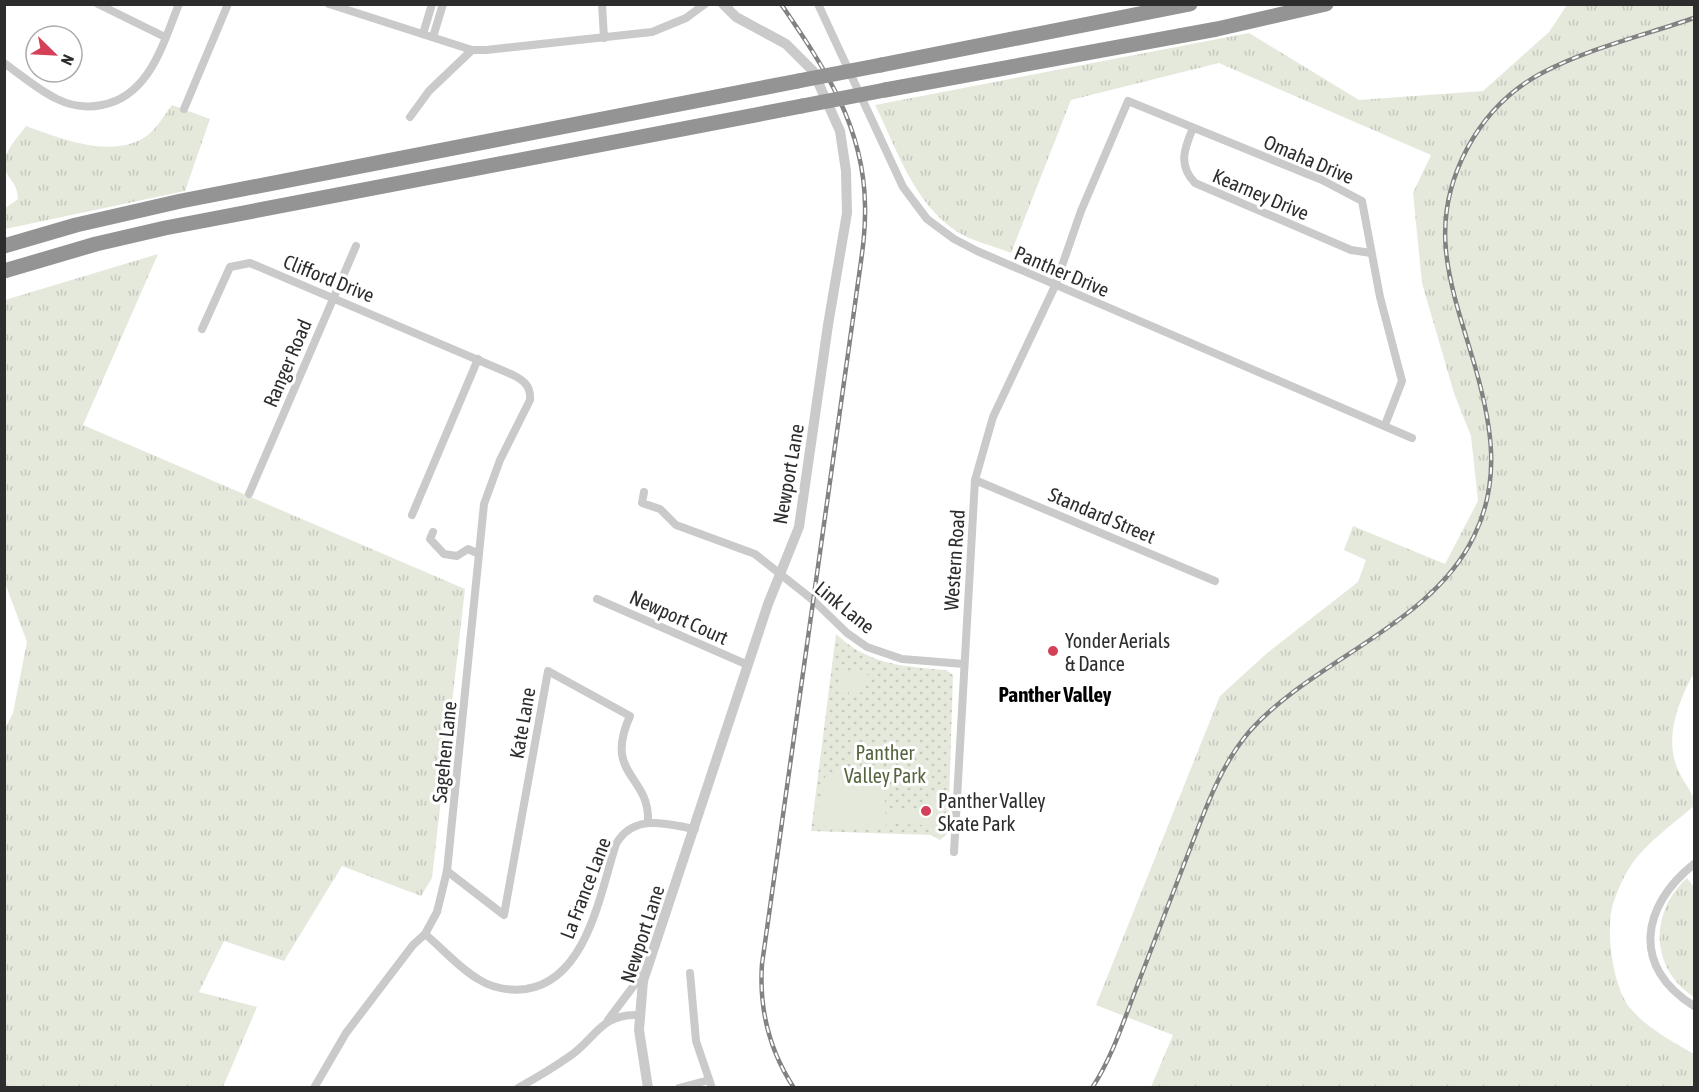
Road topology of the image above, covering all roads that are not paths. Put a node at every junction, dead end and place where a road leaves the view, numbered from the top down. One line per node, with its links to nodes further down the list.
1 (98, 4): 15 (street)
2 (180, 4): 15 (street)
3 (228, 4): 20 (street)
4 (329, 4): 13 (street)
5 (432, 4): 14 (street)
6 (443, 4): 16 (street)
7 (705, 4): 17 (street)
8 (723, 4): 41 (street, Newport Lane)
9 (818, 4): 28 (street, Panther Drive)
10 (1326, 4): 27 (highway, bridge)
11 (1189, 5): 24 (highway, bridge)
12 (605, 6): 17 (street)
13 (359, 9): 14 (street)
14 (423, 34): 16 (street)
15 (165, 37): 19 (street)
16 (433, 37): 18 (street)
17 (604, 38): 18 (street)
18 (472, 50): 21 (street)
19 (4, 63)
20 (184, 109)
21 (410, 117)
22 (1193, 128): 23 (street, Omaha Drive); 26 (street, Omaha Drive); 26 (street, Kearney Drive)
23 (1081, 211): 28 (street, Western Road)
24 (4, 246)
25 (357, 246): 29 (street, Ranger Road)
26 (1371, 253): 33 (street, Omaha Drive)
27 (4, 271)
28 (1055, 286): 33 (street, Panther Drive); 35 (street, Western Road)
29 (334, 297): 30 (street, Clifford Drive); 31 (street, Clifford Drive); 37 (street, Ranger Road)
30 (202, 329)
31 (477, 359): 32 (street, Clifford Drive); 38 (street)
32 (531, 390): 40 (street, Sagehen Lane)
33 (1385, 425): 34 (street, Panther Drive)
34 (1412, 438)
35 (975, 480): 42 (street, Standard Street); 44 (street, Western Road)
36 (644, 492): 41 (street, Link Lane)
37 (249, 494)
38 (412, 515)
39 (433, 532): 40 (street)
40 (479, 554): 50 (street, Sagehen Lane)
41 (780, 575): 44 (street, Link Lane); 45 (street, Newport Lane)
42 (1215, 581)
43 (597, 599): 45 (street, Newport Court)
44 (964, 664): 48 (street, Western Road)
45 (748, 665): 47 (street, Newport Lane)
46 (648, 822): 47 (street); 50 (street, Kate Lane); 51 (street, La France Lane)
47 (695, 829): 52 (street, Newport Lane)
48 (954, 852)
49 (1695, 864): 54 (street)
50 (447, 871): 51 (street, Sagehen Lane)
51 (425, 934): 58 (street, Sagehen Lane)
52 (646, 970): 55 (street, Newport Lane); 56 (street)
53 (690, 973): 57 (street)
54 (1695, 1006)
55 (639, 1015): 56 (street); 60 (street, Newport Lane)
56 (607, 1021): 59 (street)
57 (710, 1084): 61 (street)
58 (314, 1088)
59 (518, 1088)
60 (648, 1088)
61 (679, 1088)

